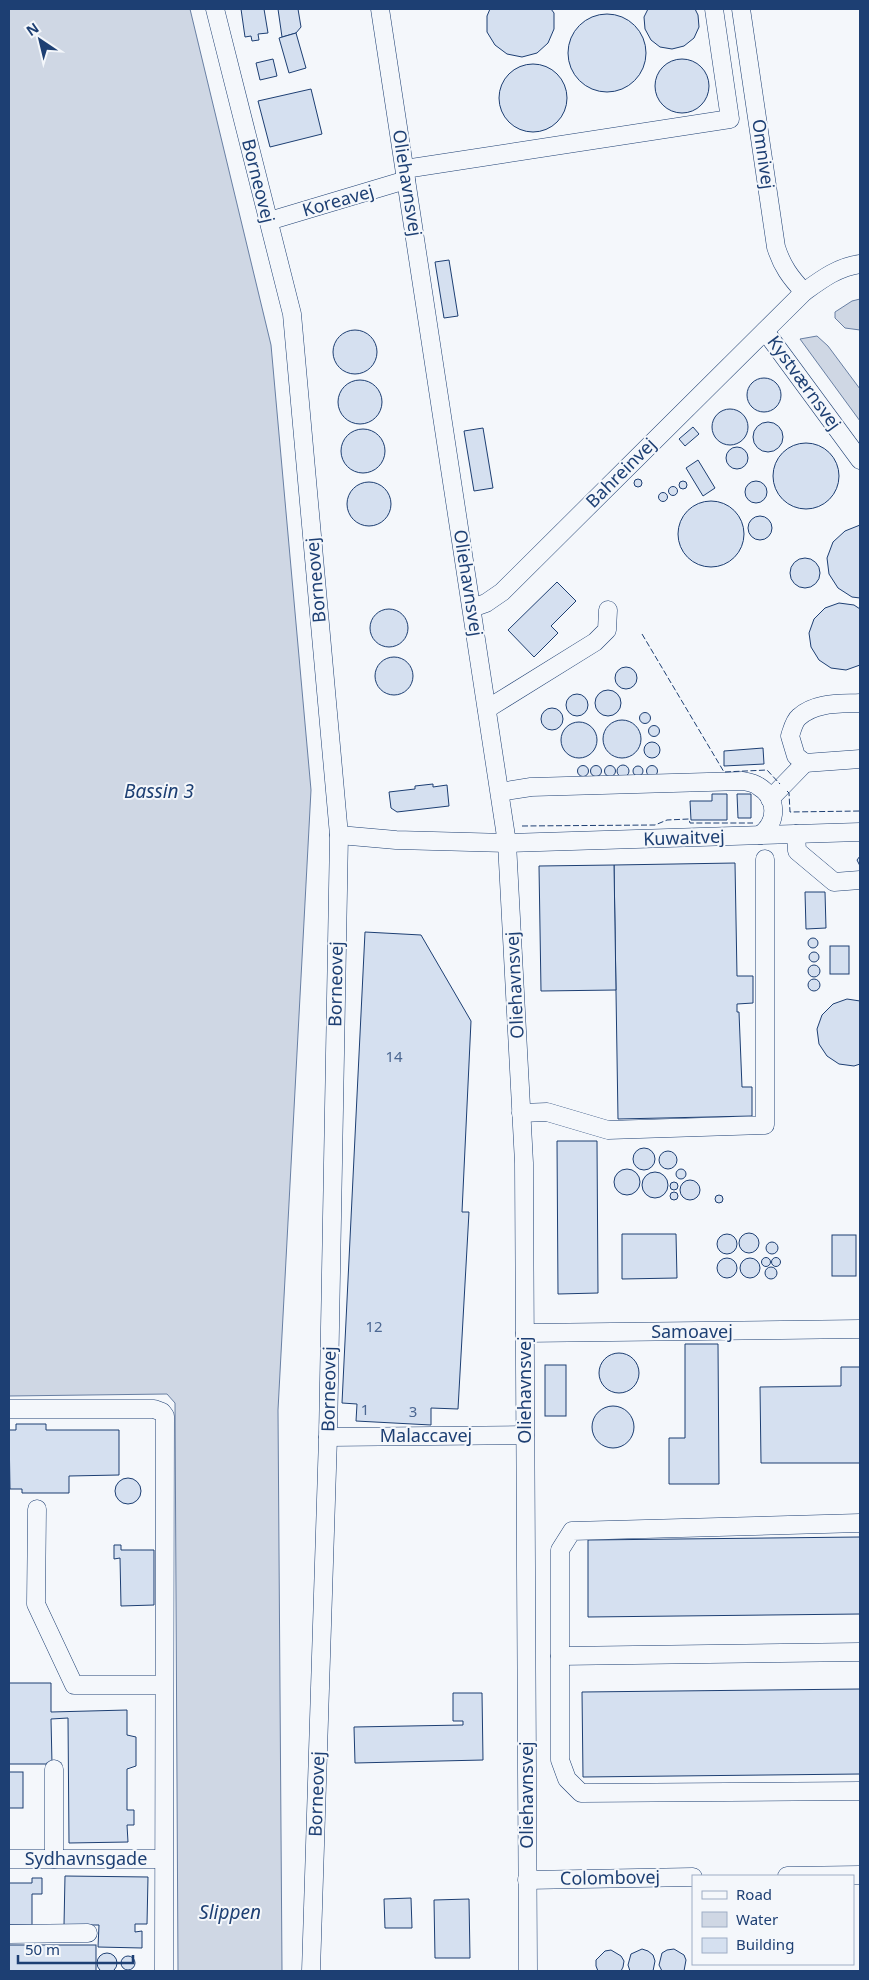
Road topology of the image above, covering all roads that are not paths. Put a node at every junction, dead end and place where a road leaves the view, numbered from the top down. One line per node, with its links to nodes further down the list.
1 (215, 9): 6 (street, Borneovej)
2 (380, 9): 5 (street, Oliehavnsvej)
3 (714, 9): 5 (street, Koreavej)
4 (741, 9): 8 (street, Omnivej)
5 (406, 175): 6 (street, Koreavej); 11 (street, Oliehavnsvej)
6 (269, 221): 21 (street, Borneovej)
7 (860, 264): 8 (street)
8 (804, 292): 9 (street)
9 (765, 331): 10 (street, Kystværnsvej); 11 (street, Bahreinvej)
10 (860, 460)
11 (472, 608): 14 (street, Oliehavnsvej)
12 (608, 610): 14 (street)
13 (860, 703): 16 (street)
14 (487, 709): 17 (street, Oliehavnsvej)
15 (860, 759): 16 (street)
16 (805, 763): 18 (street)
17 (500, 792): 18 (street); 23 (street, Oliehavnsvej)
18 (770, 799): 22 (street)
19 (860, 832): 20 (street, Kuwaitvej)
20 (796, 834): 22 (street, Kuwaitvej); 25 (street)
21 (338, 835): 23 (street, Kuwaitvej); 31 (street, Borneovej)
22 (760, 835): 23 (street, Kuwaitvej)
23 (508, 843): 26 (street, Oliehavnsvej)
24 (765, 859): 26 (street)
25 (860, 880)
26 (521, 1113): 28 (street, Oliehavnsvej)
27 (860, 1329): 28 (street, Samoavej)
28 (525, 1333): 30 (street, Oliehavnsvej)
29 (9, 1409): 36 (street)
30 (525, 1435): 31 (street, Malaccavej); 43 (street, Oliehavnsvej)
31 (328, 1436): 47 (street, Borneovej)
32 (37, 1509): 36 (street)
33 (860, 1523): 35 (street)
34 (860, 1652): 35 (street)
35 (560, 1656): 38 (street)
36 (164, 1685): 41 (street)
37 (54, 1769): 40 (street)
38 (860, 1791)
39 (9, 1859): 40 (street, Sydhavnsgade)
40 (54, 1859): 41 (street, Sydhavnsgade)
41 (163, 1859): 46 (street)
42 (692, 1878): 43 (street, Colombovej)
43 (527, 1880): 48 (street, Oliehavnsvej)
44 (88, 1933): 45 (street)
45 (9, 1934)
46 (164, 1971)
47 (311, 1971)
48 (528, 1971)

